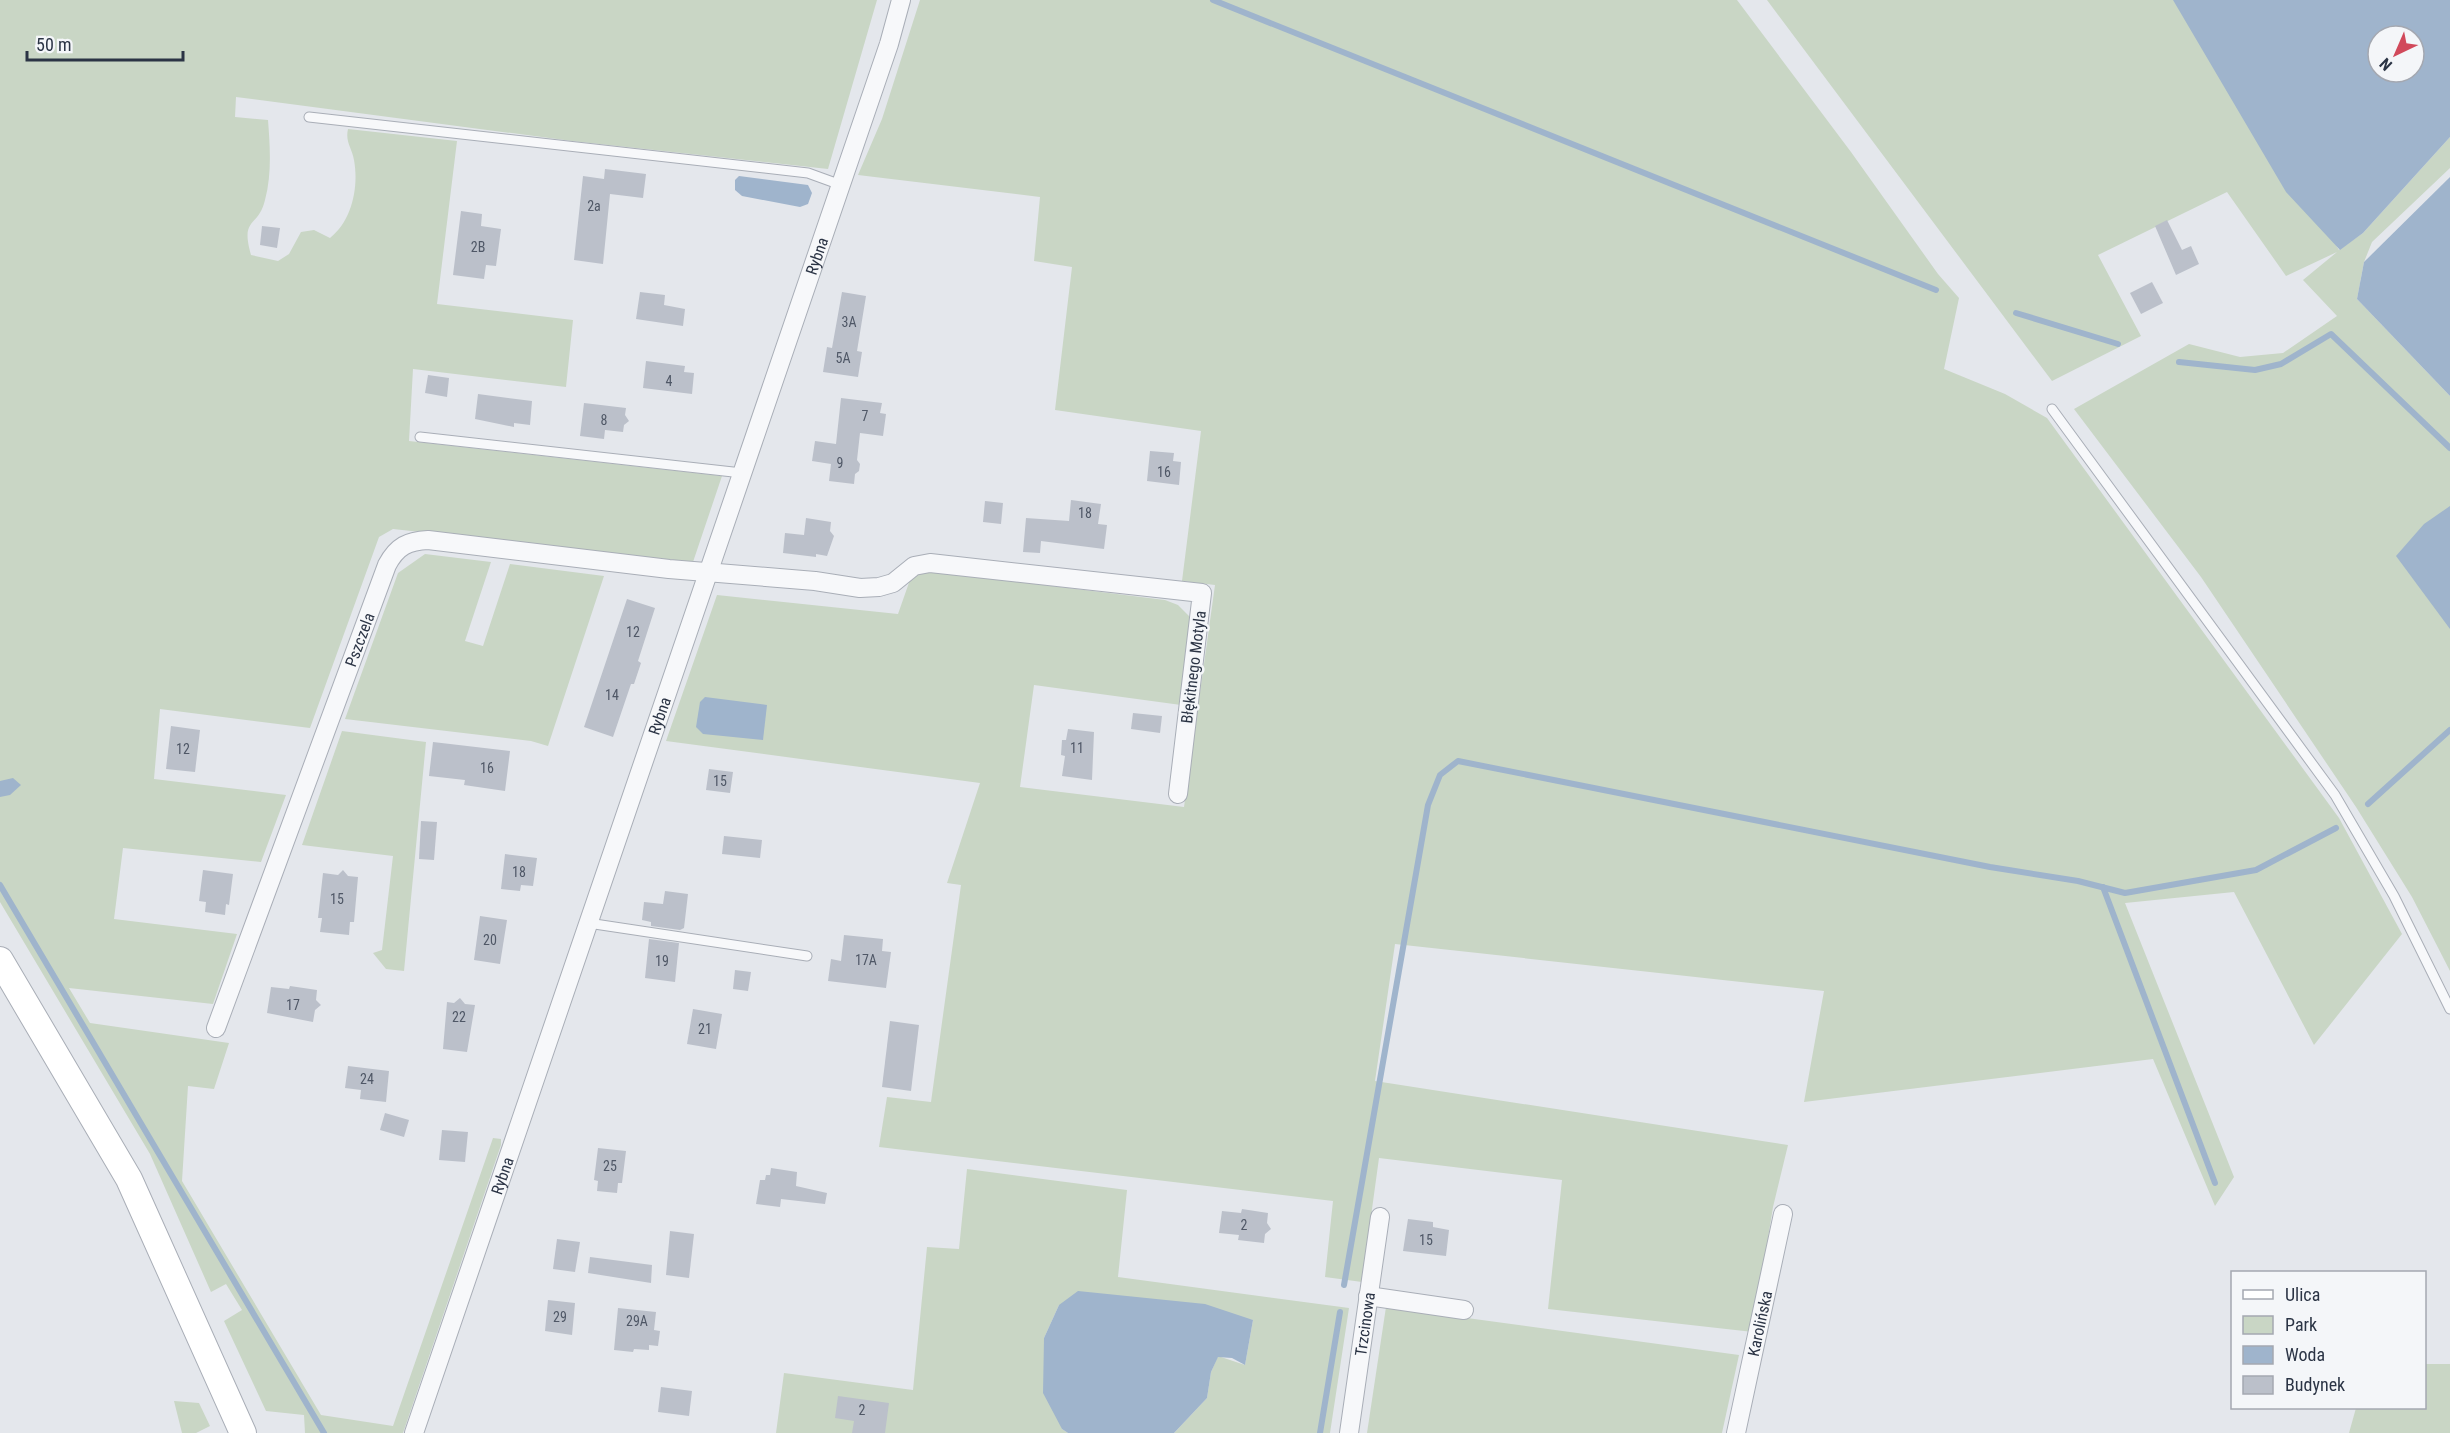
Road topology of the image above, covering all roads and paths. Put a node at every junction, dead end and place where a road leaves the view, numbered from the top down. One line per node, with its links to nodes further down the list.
1 (901, 0): 3 (street, Rybna)
2 (309, 117): 3 (lane)
3 (841, 184): 6 (street, Rybna)
4 (2052, 409): 13 (lane)
5 (420, 437): 6 (lane)
6 (742, 473): 7 (street, Rybna)
7 (708, 573): 8 (street, Pszczela); 10 (street, Rybna); 14 (street, Pszczela)
8 (1041, 575): 9 (street, Błękitnego Motyla)
9 (1178, 794)
10 (588, 923): 11 (lane); 20 (street, Rybna)
11 (807, 956)
12 (0, 960): 19 (street)
13 (2450, 1009)
14 (216, 1028)
15 (1783, 1214): 22 (street, Karolińska)
16 (1380, 1217): 17 (street, Trzcinowa)
17 (1368, 1296): 18 (street); 21 (street, Trzcinowa)
18 (1464, 1310)
19 (243, 1432)
20 (414, 1433)
21 (1349, 1433)
22 (1736, 1433)

